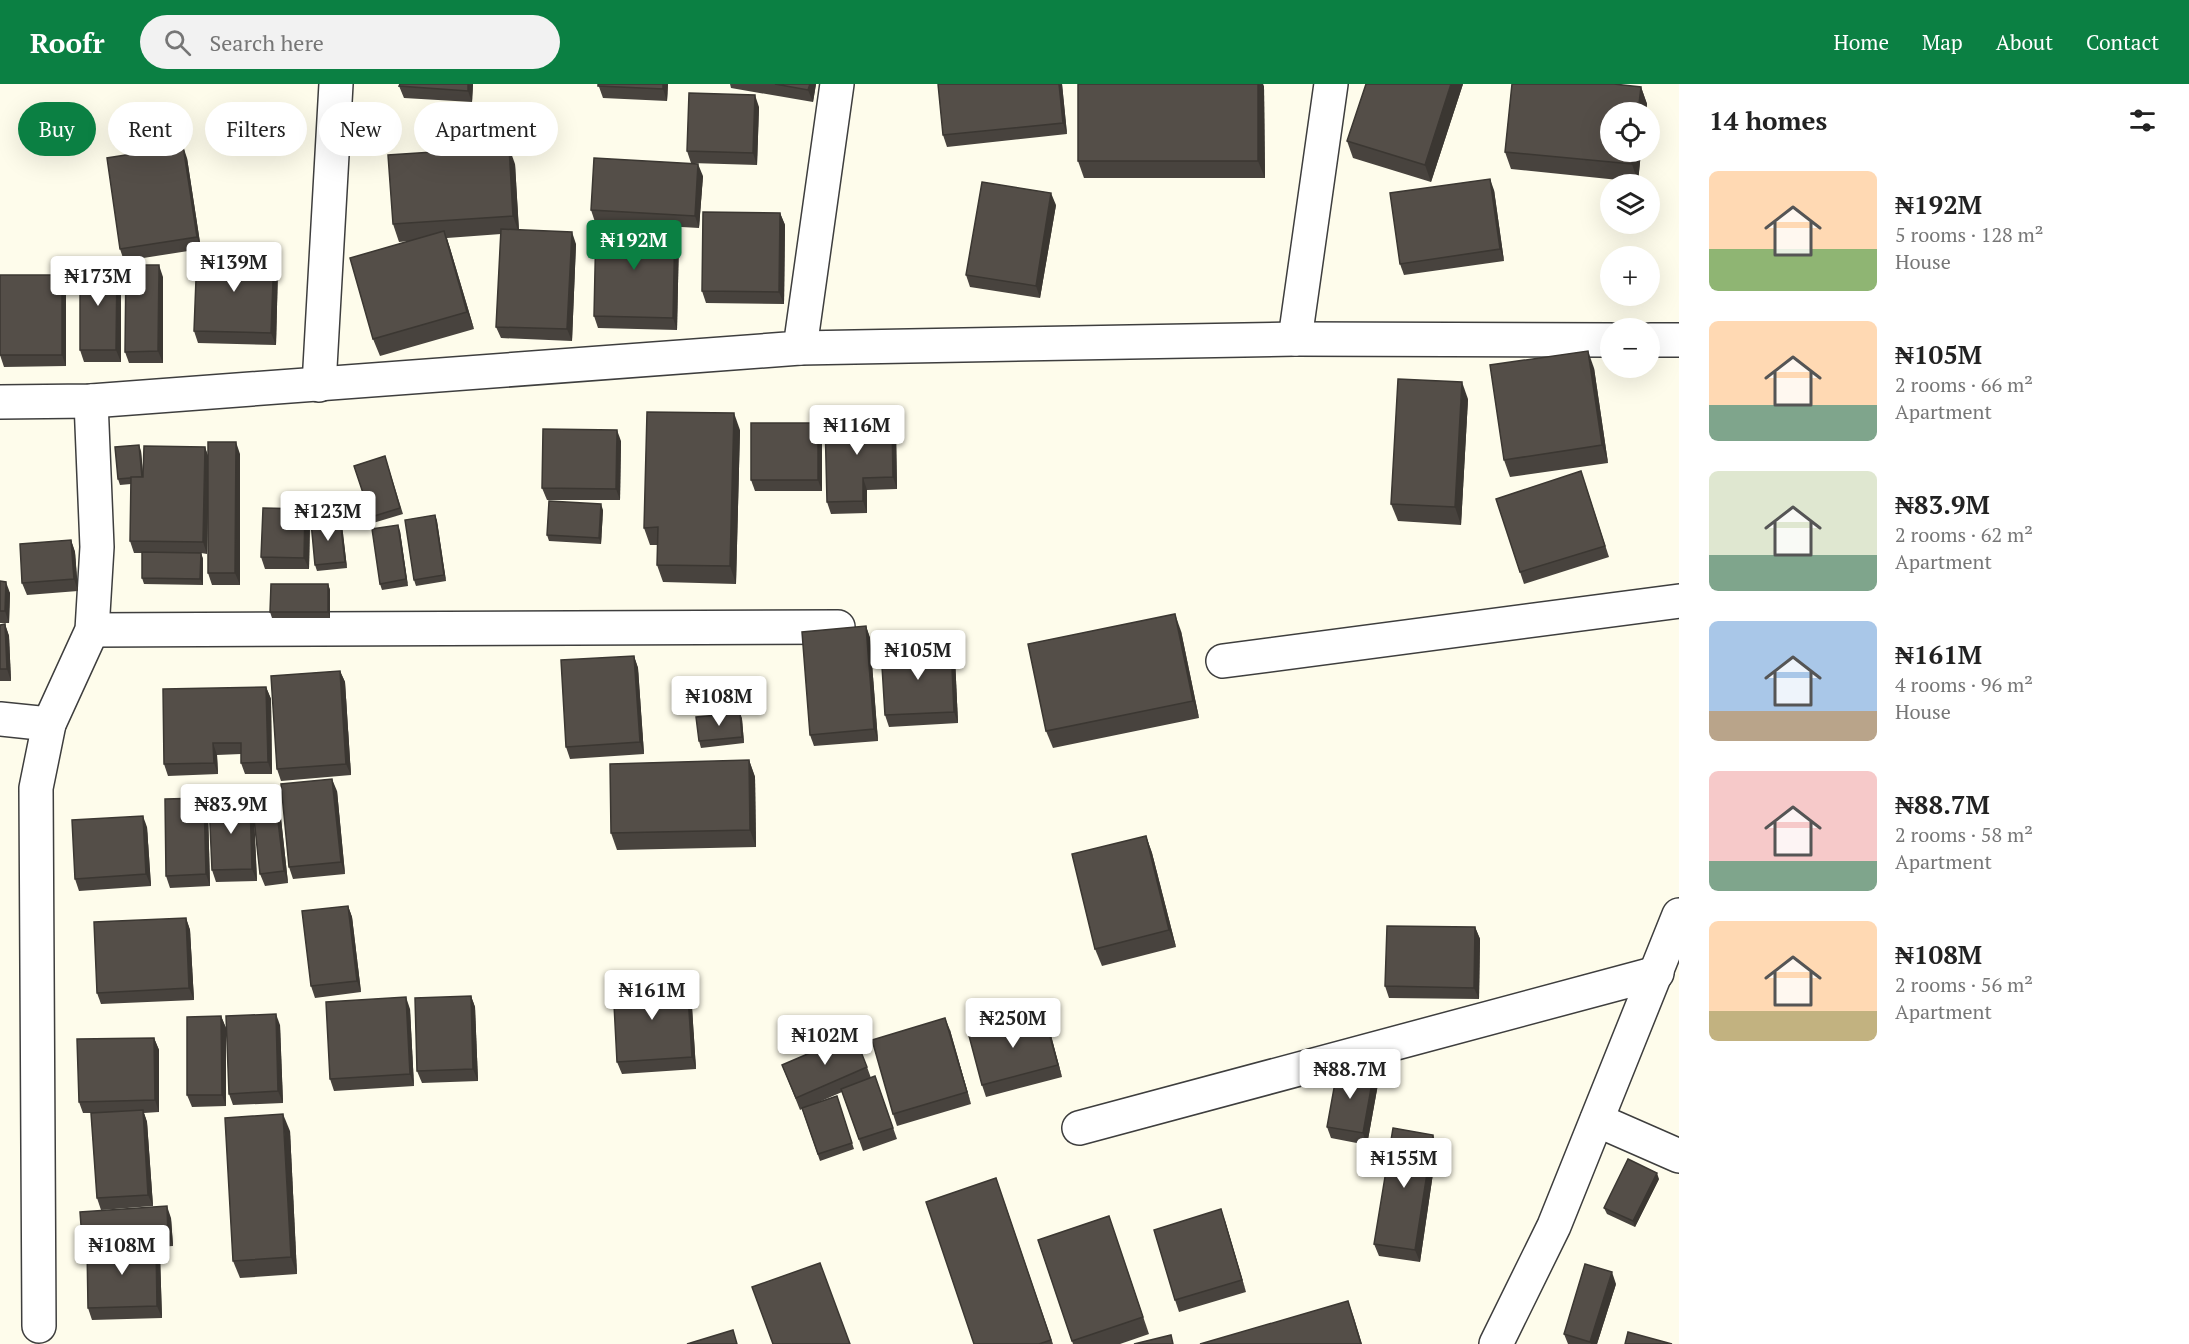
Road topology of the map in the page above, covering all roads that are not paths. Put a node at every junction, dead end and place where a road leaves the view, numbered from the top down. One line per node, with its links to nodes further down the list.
1 (336, 84): 9 (street)
2 (837, 84): 8 (street)
3 (1331, 84): 4 (street)
4 (1295, 339): 5 (street); 8 (street)
5 (1600, 340)
6 (1660, 340): 7 (street)
7 (1679, 340)
8 (800, 348): 9 (street)
9 (319, 385): 10 (street)
10 (92, 401): 11 (street); 14 (street)
11 (0, 402)
12 (1679, 601): 15 (street)
13 (838, 627): 14 (street)
14 (92, 630): 17 (street)
15 (1223, 661)
16 (0, 720): 17 (street)
17 (49, 724): 23 (street)
18 (1679, 915): 19 (street)
19 (1657, 973): 20 (street); 21 (street)
20 (1597, 1120): 22 (street); 24 (street)
21 (1079, 1128)
22 (1679, 1156)
23 (39, 1326)
24 (1496, 1344)

